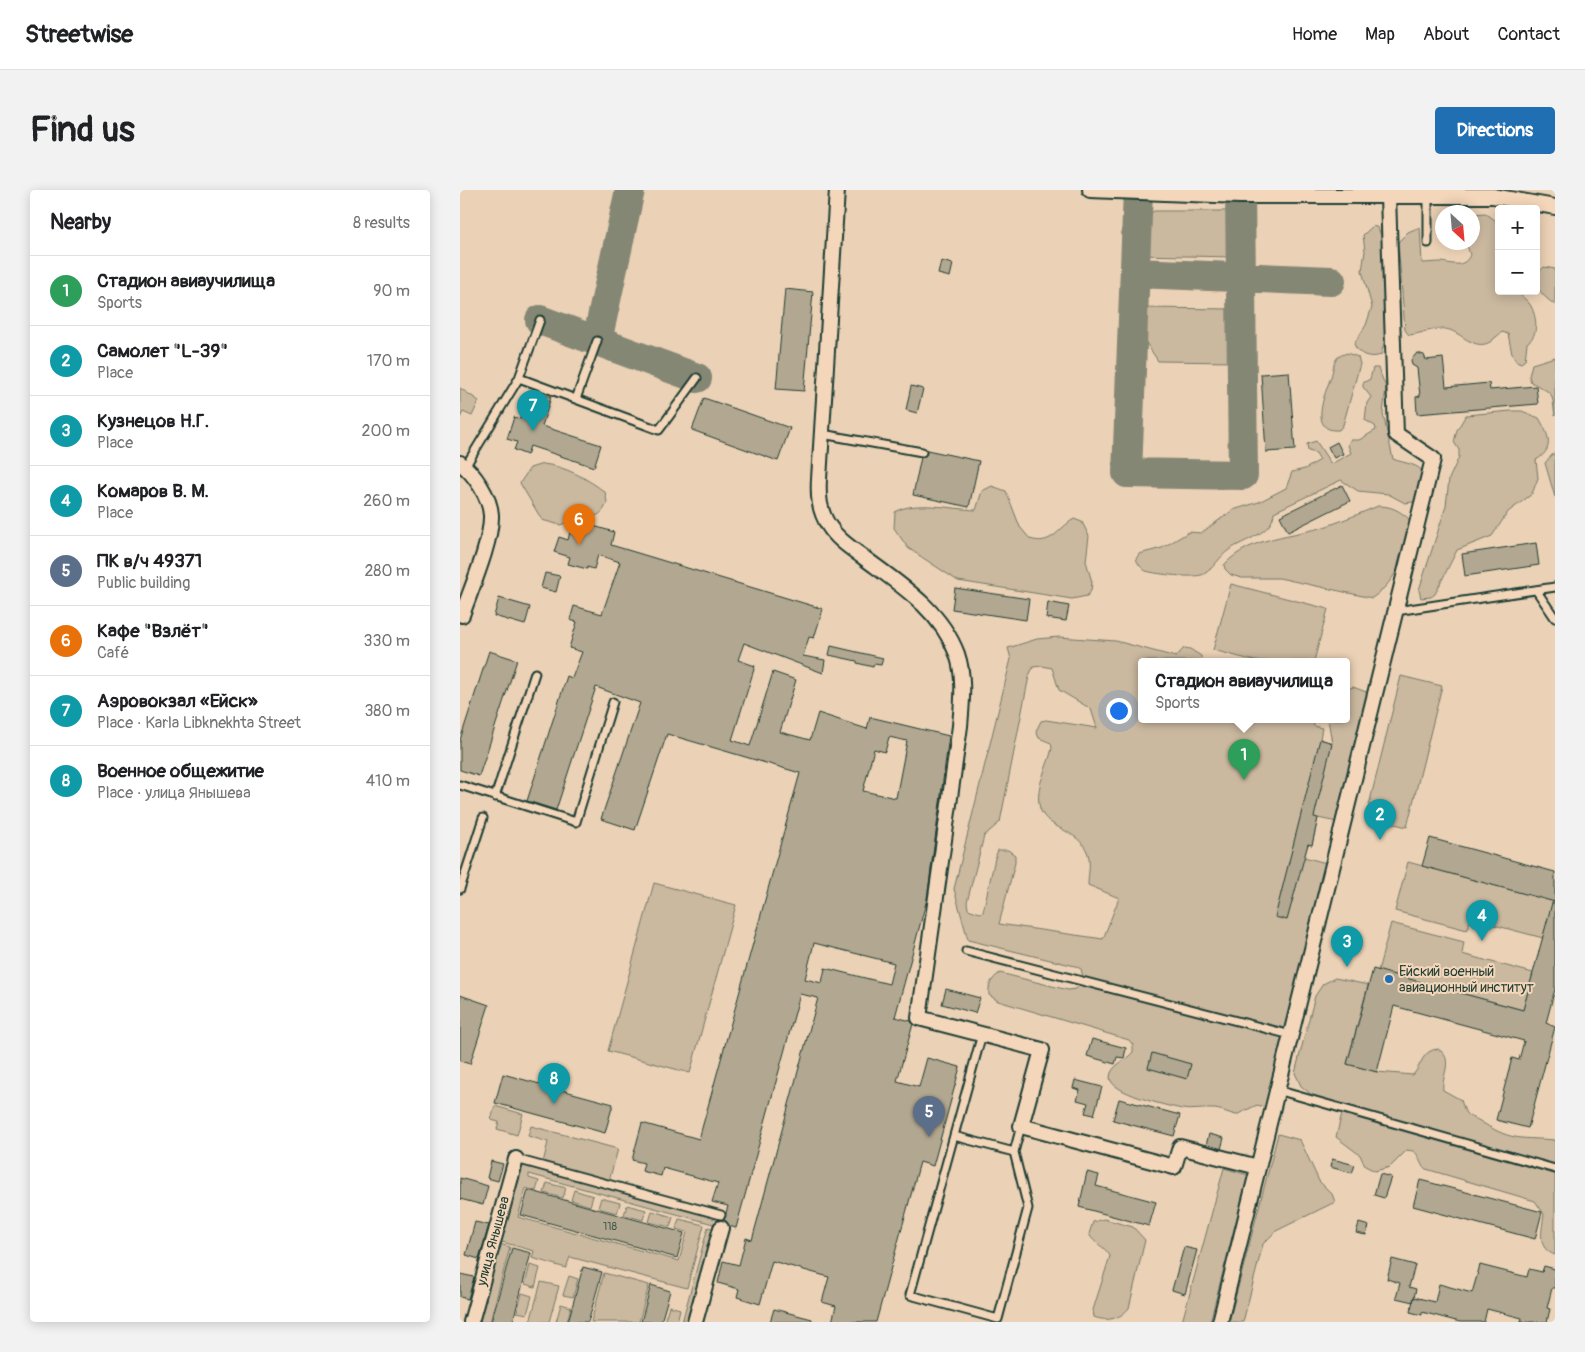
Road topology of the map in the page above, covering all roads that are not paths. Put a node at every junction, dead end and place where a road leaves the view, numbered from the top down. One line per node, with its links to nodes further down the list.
1 (837, 190): 15 (street)
2 (1090, 190): 4 (street)
3 (1387, 192): 4 (street); 5 (street); 20 (street)
4 (1263, 193)
5 (1428, 196): 7 (street); 9 (lane)
6 (1555, 201): 7 (lane)
7 (1539, 204): 8 (street)
8 (1555, 207)
9 (1428, 242)
10 (540, 320): 12 (lane)
11 (597, 341): 14 (lane)
12 (518, 378): 14 (lane); 17 (lane)
13 (697, 378): 14 (lane)
14 (576, 399)
15 (822, 434): 16 (lane); 30 (street)
16 (922, 452)
17 (463, 465): 21 (street)
18 (1555, 587): 19 (lane)
19 (1536, 590): 20 (lane); 22 (lane)
20 (1395, 611): 31 (street)
21 (461, 618)
22 (1555, 618)
23 (535, 673): 26 (lane)
24 (613, 702): 26 (lane)
25 (460, 785): 26 (lane)
26 (495, 797)
27 (483, 818): 28 (lane)
28 (460, 889)
29 (966, 951): 31 (lane)
30 (982, 1034): 33 (street); 34 (lane)
31 (1290, 1035): 32 (street)
32 (1277, 1090): 37 (street); 38 (lane)
33 (1021, 1126): 35 (lane); 37 (street)
34 (954, 1136): 35 (lane); 35 (lane)
35 (1014, 1152)
36 (516, 1159): 39 (lane); 40 (street, улица Янышева)
37 (1258, 1167): 42 (street)
38 (1555, 1169)
39 (721, 1222): 41 (street)
40 (471, 1322)
41 (695, 1322)
42 (1220, 1322)

